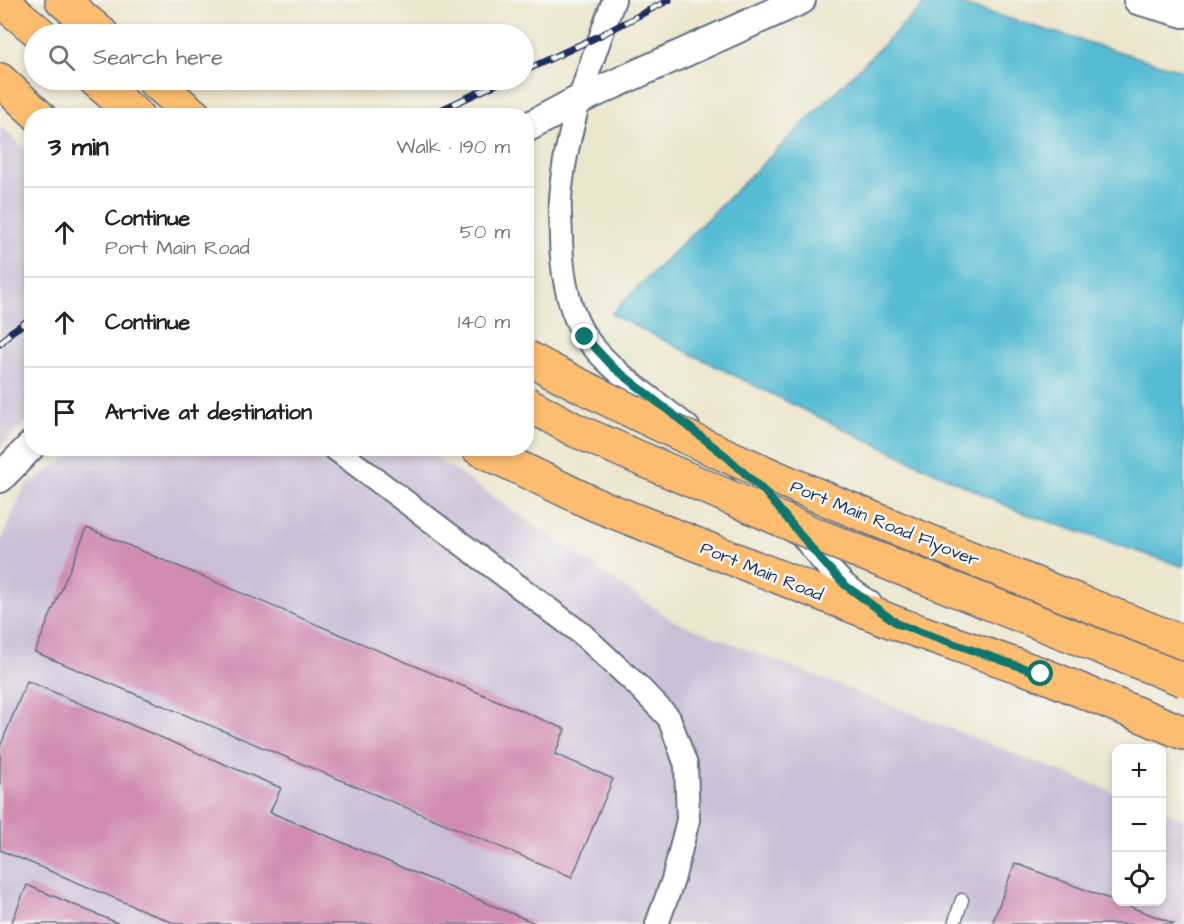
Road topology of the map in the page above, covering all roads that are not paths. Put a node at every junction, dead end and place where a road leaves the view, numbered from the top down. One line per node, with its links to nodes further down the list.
1 (0, 0): 7 (main road)
2 (62, 0): 8 (main road)
3 (614, 0): 12 (street)
4 (801, 0): 12 (street)
5 (1138, 0): 6 (street)
6 (1184, 13)
7 (29, 24)
8 (90, 24)
9 (0, 80): 13 (main road)
10 (106, 90): 14 (main road)
11 (165, 90): 15 (main road)
12 (579, 100): 16 (street); 23 (street)
13 (30, 108)
14 (127, 108)
15 (186, 108)
16 (534, 124)
17 (534, 361): 24 (main road, Port Main Road Flyover, bridge)
18 (534, 407): 25 (main road, Port Main Road Flyover, bridge)
19 (24, 453): 22 (street)
20 (345, 456): 28 (street)
21 (495, 456): 23 (main road, Port Main Road)
22 (0, 478)
23 (898, 624): 26 (main road, Port Main Road)
24 (1184, 643)
25 (1184, 680)
26 (1184, 733)
27 (962, 900): 29 (lane)
28 (657, 924)
29 (954, 924)

